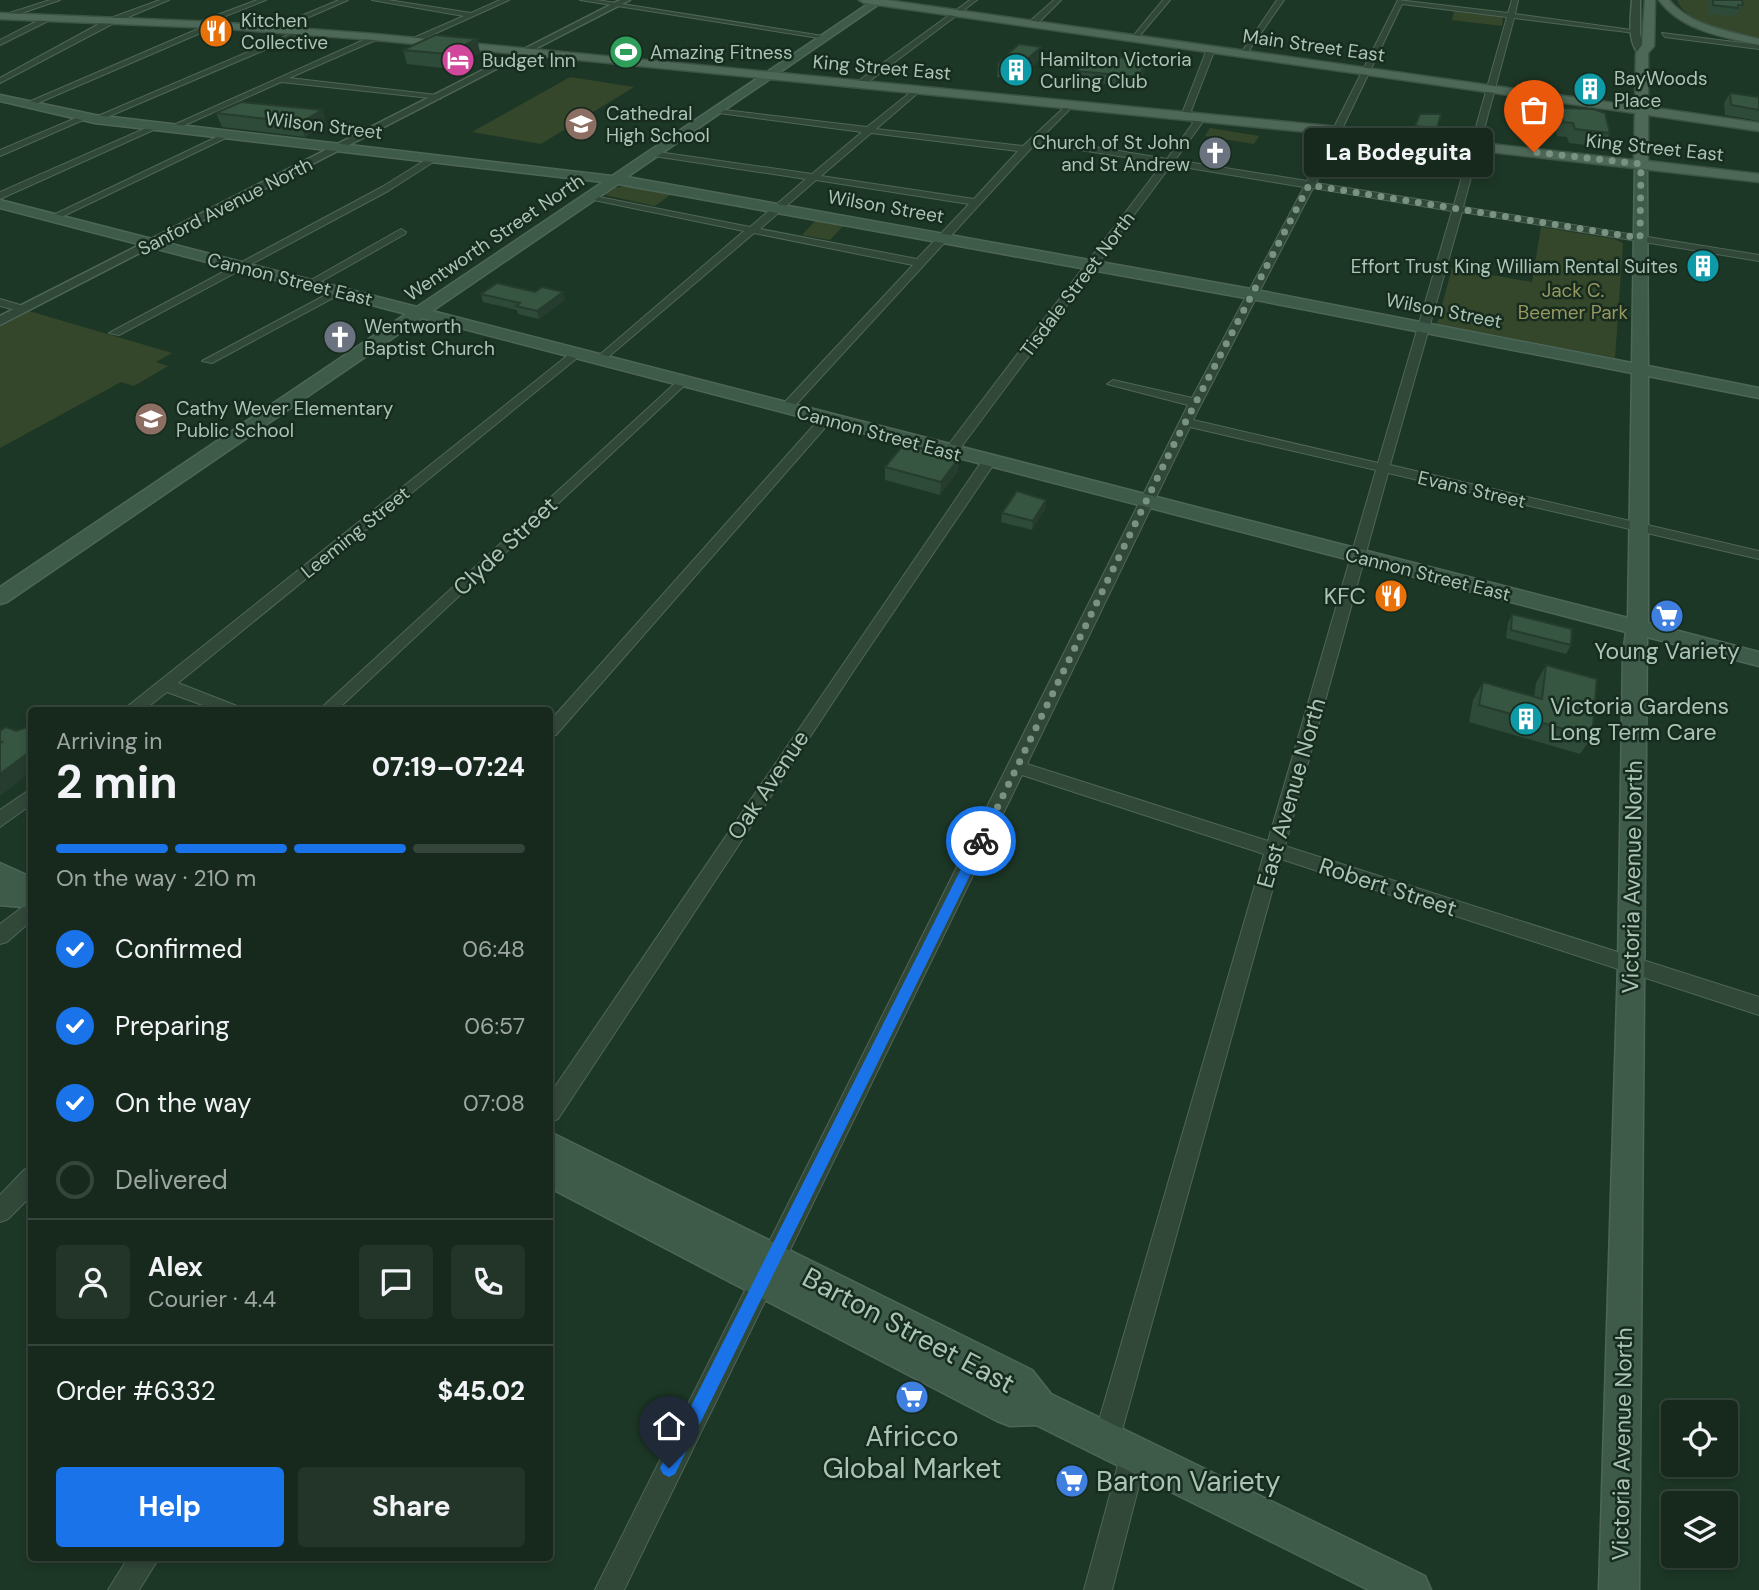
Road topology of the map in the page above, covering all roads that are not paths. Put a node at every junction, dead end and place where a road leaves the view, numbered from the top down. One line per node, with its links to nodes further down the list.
1 (57, 0): 20 (street)
2 (166, 0): 27 (street)
3 (263, 0): 28 (street)
4 (345, 0): 31 (street)
5 (375, 0): 23 (street)
6 (506, 0): 23 (street)
7 (583, 0): 21 (street)
8 (626, 0): 21 (street, Sanford Avenue North)
9 (864, 0): 18 (main road, Main Street East)
10 (974, 0): 22 (street)
11 (1058, 0): 29 (street)
12 (1167, 0): 37 (street)
13 (1281, 0): 44 (street)
14 (1515, 0): 25 (street, East Avenue North)
15 (1636, 0): 33 (street)
16 (1650, 0): 43 (main road)
17 (1664, 0): 40 (main road)
18 (878, 1): 22 (main road, Main Street East); 36 (main road, Wentworth Street North)
19 (1400, 1): 25 (street); 45 (street)
20 (42, 3): 24 (street)
21 (617, 5): 36 (street); 42 (street, Sanford Avenue North)
22 (954, 13): 29 (main road, Main Street East); 49 (street)
23 (471, 15): 38 (street)
24 (2, 16): 26 (main road, King Street East)
25 (1511, 16): 33 (street); 50 (street, East Avenue North)
26 (50, 18): 27 (main road, King Street East); 39 (street)
27 (111, 21): 28 (main road, King Street East); 48 (street)
28 (196, 24): 30 (main road, King Street East)
29 (1032, 24): 37 (main road, Main Street East)
30 (215, 25): 31 (main road, King Street East); 54 (street)
31 (274, 29): 32 (main road, King Street East)
32 (305, 31): 35 (main road, King Street East); 59 (street)
33 (1635, 31): 43 (street)
34 (1665, 35): 40 (street)
35 (375, 37): 38 (main road, King Street East); 47 (street)
36 (825, 37): 46 (main road, Wentworth Street North)
37 (1133, 38): 41 (main road, Main Street East)
38 (414, 41): 42 (main road, King Street East)
39 (0, 43)
40 (1759, 44)
41 (1211, 50): 44 (main road, Main Street East); 58 (street)
42 (524, 52): 46 (main road, King Street East); 52 (street, Sanford Avenue North)
43 (1642, 53): 56 (main road)
44 (1242, 54): 45 (main road, Main Street East)
45 (1366, 71): 50 (main road, Main Street East); 64 (street)
46 (768, 76): 49 (main road, King Street East); 57 (main road, Wentworth Street North)
47 (279, 80): 52 (street); 62 (street)
48 (0, 81)
49 (860, 85): 51 (main road, King Street East)
50 (1491, 89): 56 (main road, Main Street East); 67 (street, East Avenue North)
51 (916, 90): 55 (main road, King Street East); 63 (street)
52 (438, 97): 68 (street, Sanford Avenue North)
53 (0, 98): 54 (main road, Wilson Street)
54 (28, 104): 59 (main road, Wilson Street)
55 (1070, 104): 58 (main road, King Street East); 66 (street)
56 (1641, 110): 61 (main road, Main Street East); 74 (main road)
57 (716, 112): 63 (street); 71 (main road, Wentworth Street North)
58 (1194, 117): 64 (main road, King Street East); 73 (street, Tisdale Street North)
59 (90, 118): 60 (main road, Wilson Street); 70 (street)
60 (156, 127): 62 (main road, Wilson Street); 79 (street)
61 (1759, 127)
62 (171, 128): 65 (main road, Wilson Street)
63 (869, 130): 69 (street); 75 (street)
64 (1338, 131): 67 (main road, King Street East); 78 (street)
65 (228, 135): 68 (main road, Wilson Street); 85 (street)
66 (1036, 140): 69 (street); 73 (street)
67 (1477, 146): 74 (main road, King Street East); 84 (street, East Avenue North)
68 (338, 148): 72 (main road, Wilson Street); 90 (street, Sanford Avenue North)
69 (1025, 149): 81 (street)
70 (0, 153)
71 (654, 153): 75 (street); 77 (main road, Wentworth Street North)
72 (433, 159): 77 (main road, Wilson Street); 94 (street)
73 (1169, 162): 78 (street); 93 (street, Tisdale Street North)
74 (1641, 164): 76 (main road, King Street East); 89 (main road, Victoria Avenue North)
75 (814, 177): 81 (street); 83 (street)
76 (1759, 178)
77 (615, 180): 80 (main road, Wentworth Street North); 83 (main road, Wilson Street)
78 (1309, 185): 84 (street); 97 (street)
79 (0, 196)
80 (589, 198): 86 (street); 100 (main road, Wentworth Street North)
81 (978, 202): 88 (street)
82 (0, 204): 85 (main road, Cannon Street East)
83 (778, 208): 86 (street); 88 (main road, Wilson Street)
84 (1458, 209): 89 (street); 102 (street, East Avenue North)
85 (52, 218): 90 (main road, Cannon Street East)
86 (752, 230): 92 (street); 105 (street)
87 (401, 232): 95 (street)
88 (944, 237): 92 (street); 93 (main road, Wilson Street)
89 (1640, 238): 91 (street); 107 (main road, Victoria Avenue North)
90 (150, 244): 94 (main road, Cannon Street East); 99 (street, Sanford Avenue North)
91 (1759, 258)
92 (920, 263): 112 (street)
93 (1091, 265): 97 (main road, Wilson Street); 115 (street, Tisdale Street North)
94 (240, 267): 95 (main road, Cannon Street East); 103 (street)
95 (309, 284): 96 (main road, Cannon Street East)
96 (339, 292): 100 (main road, Cannon Street East); 106 (street)
97 (1251, 295): 102 (main road, Wilson Street); 111 (street)
98 (0, 302): 99 (street)
99 (23, 309): 101 (street, Sanford Avenue North)
100 (420, 313): 104 (main road, Cannon Street East); 122 (main road, Wentworth Street North)
101 (0, 321)
102 (1424, 327): 107 (main road, Wilson Street); 117 (street, East Avenue North)
103 (115, 333)
104 (576, 354): 105 (main road, Cannon Street East); 125 (street, Leeming Street)
105 (600, 360): 108 (main road, Cannon Street East)
106 (208, 361)
107 (1640, 371): 110 (main road, Wilson Street); 119 (main road, Victoria Avenue North)
108 (682, 381): 112 (main road, Cannon Street East); 128 (street, Clyde Street)
109 (1113, 384): 111 (street)
110 (1759, 393)
111 (1196, 403): 114 (street)
112 (786, 408): 113 (main road, Cannon Street East)
113 (826, 419): 115 (main road, Cannon Street East); 129 (street)
114 (1186, 422): 117 (street, Evans Street); 118 (street)
115 (951, 451): 116 (main road, Cannon Street East)
116 (989, 461): 118 (main road, Cannon Street East); 139 (street, Oak Avenue)
117 (1384, 469): 119 (street, Evans Street); 121 (street, East Avenue North)
118 (1146, 502): 121 (main road, Cannon Street East); 130 (street)
119 (1639, 527): 120 (street, Evans Street); 123 (main road, Victoria Avenue North)
120 (1759, 555)
121 (1359, 556): 123 (main road, Cannon Street East); 133 (street, East Avenue North)
122 (0, 597)
123 (1637, 627): 124 (main road, Cannon Street East); 137 (main road, Victoria Avenue North)
124 (1759, 659)
125 (166, 685): 126 (street, Leeming Street); 127 (street)
126 (138, 707)
127 (223, 707)
128 (330, 707)
129 (553, 728)
130 (1017, 767): 133 (street, Robert Street); 144 (street)
131 (28, 797): 132 (street)
132 (0, 820)
133 (1275, 851): 137 (street, Robert Street); 145 (street, East Avenue North)
134 (0, 873): 135 (main road)
135 (22, 898): 136 (street)
136 (0, 936)
137 (1632, 965): 138 (street, Robert Street); 151 (main road, Victoria Avenue North)
138 (1759, 1006)
139 (553, 1108)
140 (553, 1149): 144 (main road, Barton Street East)
141 (553, 1173): 144 (main road, Barton Street East)
142 (28, 1182): 143 (street)
143 (0, 1211)
144 (767, 1269): 145 (main road, Barton Street East); 148 (street)
145 (1120, 1447): 149 (street, East Avenue North); 150 (main road, Barton Street East)
146 (143, 1561): 147 (street)
147 (122, 1590)
148 (609, 1590)
149 (1098, 1590)
150 (1411, 1590)
151 (1619, 1590)

